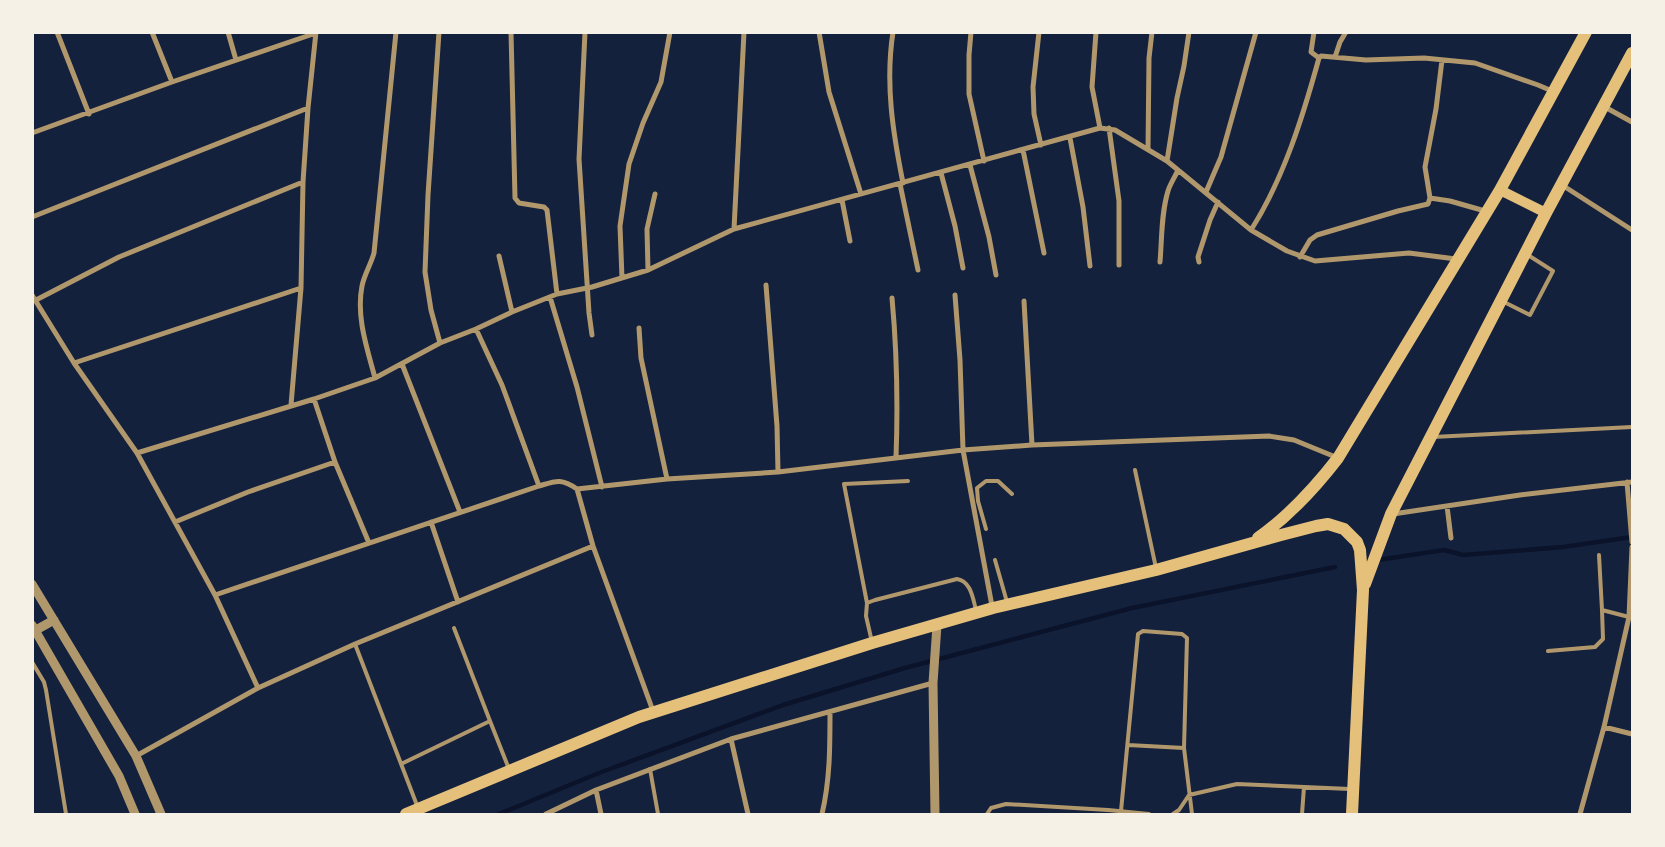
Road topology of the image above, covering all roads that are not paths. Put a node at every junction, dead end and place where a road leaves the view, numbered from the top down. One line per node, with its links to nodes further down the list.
1 (57, 32): 31 (street)
2 (152, 32): 27 (street)
3 (228, 32): 25 (street)
4 (396, 32): 93 (street)
5 (438, 32): 90 (street)
6 (511, 32): 79 (street)
7 (585, 32): 78 (street)
8 (670, 32): 75 (street)
9 (744, 32): 58 (street)
10 (819, 32): 51 (street)
11 (893, 32): 46 (street)
12 (971, 32): 40 (street)
13 (1039, 32): 37 (street)
14 (1096, 32): 33 (street)
15 (1152, 32): 38 (street)
16 (1189, 32): 41 (street)
17 (1256, 32): 49 (street)
18 (1314, 32): 23 (street)
19 (1346, 32): 24 (street)
20 (1586, 32): 28 (main road)
21 (316, 33): 25 (street); 30 (street)
22 (1632, 53): 29 (main road)
23 (1322, 57): 24 (street); 59 (street)
24 (1335, 57): 26 (street)
25 (236, 60): 27 (street)
26 (1442, 60): 28 (street); 52 (street)
27 (172, 82): 31 (street)
28 (1552, 92): 48 (main road)
29 (1603, 106): 32 (street); 47 (main road)
30 (308, 108): 45 (street); 57 (street)
31 (89, 114): 35 (street)
32 (1632, 122)
33 (1100, 128): 34 (street); 36 (street)
34 (1109, 128): 38 (street); 69 (street)
35 (32, 133)
36 (1070, 138): 37 (street); 70 (street)
37 (1041, 145): 39 (street)
38 (1148, 149): 41 (street)
39 (1023, 150): 40 (street); 62 (street)
40 (984, 161): 42 (street)
41 (1167, 161): 43 (street)
42 (970, 165): 44 (street); 74 (street)
43 (1178, 170): 49 (street); 67 (street)
44 (942, 173): 46 (street); 71 (street)
45 (303, 182): 77 (street); 82 (street)
46 (901, 184): 51 (street); 73 (street)
47 (1561, 185): 56 (main road); 60 (street)
48 (1500, 190): 55 (main road); 56 (main road)
49 (1206, 192): 54 (street)
50 (655, 194): 72 (street)
51 (861, 194): 53 (street)
52 (1430, 198): 55 (street); 65 (street)
53 (842, 200): 58 (street); 61 (street)
54 (1218, 202): 59 (street); 68 (street)
55 (1487, 212): 66 (main road)
56 (1546, 213): 63 (main road)
57 (32, 217)
58 (734, 229): 72 (street)
59 (1251, 230): 65 (street)
60 (1632, 230)
61 (850, 241)
62 (1044, 253)
63 (1526, 253): 84 (main road); 84 (lane)
64 (499, 256): 86 (street)
65 (1300, 257): 66 (street)
66 (1459, 260): 102 (main road)
67 (1160, 262)
68 (1198, 262)
69 (1119, 265)
70 (1090, 266)
71 (963, 268)
72 (648, 270): 75 (street)
73 (918, 270)
74 (996, 275)
75 (622, 278): 78 (street)
76 (766, 285): 105 (street)
77 (302, 288): 91 (street); 95 (street)
78 (588, 288): 79 (street); 89 (street)
79 (557, 294): 81 (street)
80 (955, 295): 99 (street)
81 (550, 297): 86 (street); 110 (street)
82 (34, 298): 91 (street)
83 (892, 298): 101 (street)
84 (1502, 300): 97 (main road)
85 (1024, 301): 98 (street)
86 (512, 312): 88 (street)
87 (639, 328): 106 (street)
88 (476, 329): 90 (street); 109 (street)
89 (592, 335)
90 (440, 343): 92 (street)
91 (74, 363): 100 (street)
92 (402, 364): 93 (street); 114 (street)
93 (374, 378): 94 (street)
94 (314, 399): 95 (street); 103 (street)
95 (291, 405): 100 (street)
96 (1632, 428): 97 (lane)
97 (1431, 437): 115 (main road)
98 (1032, 445): 99 (street); 102 (street)
99 (963, 450): 101 (street); 134 (street)
100 (137, 453): 116 (street)
101 (896, 458): 105 (street)
102 (1338, 458): 122 (main road)
103 (335, 462): 116 (street); 121 (street)
104 (1135, 470): 127 (lane)
105 (778, 472): 106 (street)
106 (667, 479): 110 (street)
107 (908, 481): 132 (lane)
108 (1630, 482): 113 (street); 120 (street)
109 (539, 486): 111 (street); 114 (street)
110 (602, 487): 111 (street)
111 (577, 489): 123 (street)
112 (1012, 494): 118 (lane)
113 (1447, 506): 115 (street); 119 (street)
114 (460, 512): 117 (street)
115 (1391, 514): 129 (main road)
116 (175, 522): 130 (street)
117 (431, 522): 121 (street); 131 (street)
118 (986, 529)
119 (1451, 538)
120 (1632, 542)
121 (369, 543): 130 (street)
122 (1249, 544): 127 (main road); 129 (main road)
123 (593, 546): 131 (street); 148 (street)
124 (1632, 547): 137 (street)
125 (1599, 555): 135 (lane)
126 (995, 560): 133 (lane)
127 (1156, 570): 133 (main road)
128 (32, 584): 138 (street)
129 (1363, 590): 161 (main road)
130 (215, 595): 147 (street)
131 (458, 602): 143 (street)
132 (866, 603): 136 (lane); 142 (lane)
133 (1007, 604): 134 (main road)
134 (993, 608): 136 (main road)
135 (1602, 610): 137 (lane); 144 (lane)
136 (977, 612): 139 (main road)
137 (1629, 617): 151 (street)
138 (54, 620): 140 (street); 156 (street)
139 (937, 625): 142 (main road); 146 (street)
140 (34, 628): 168 (street)
141 (454, 628): 150 (lane)
142 (872, 643): 148 (main road)
143 (354, 644): 147 (street); 157 (lane)
144 (1548, 651)
145 (32, 662): 167 (lane)
146 (933, 683): 149 (street); 176 (street)
147 (258, 688): 156 (street)
148 (653, 712): 159 (main road)
149 (830, 712): 153 (street); 175 (street)
150 (490, 721): 157 (lane); 159 (lane)
151 (1604, 727): 152 (street); 183 (street)
152 (1632, 734)
153 (731, 739): 158 (street); 174 (street)
154 (1128, 745): 155 (lane); 155 (lane); 164 (lane)
155 (1184, 748): 163 (lane)
156 (136, 756): 169 (street)
157 (401, 764): 165 (lane)
158 (650, 769): 162 (street); 173 (lane)
159 (510, 771): 165 (main road)
160 (1304, 787): 161 (lane); 163 (lane); 181 (lane)
161 (1354, 789): 182 (main road)
162 (596, 790): 166 (street); 172 (street)
163 (1190, 796): 179 (lane); 180 (lane)
164 (1121, 811): 177 (lane); 178 (lane)
165 (419, 812): 170 (main road)
166 (554, 813): 171 (street)
167 (66, 814)
168 (135, 814)
169 (161, 814)
170 (406, 814)
171 (546, 814)
172 (601, 814)
173 (658, 814)
174 (748, 814)
175 (822, 814)
176 (935, 814)
177 (987, 814)
178 (1149, 814)
179 (1173, 814)
180 (1192, 814)
181 (1302, 814)
182 (1352, 814)
183 (1580, 814)

